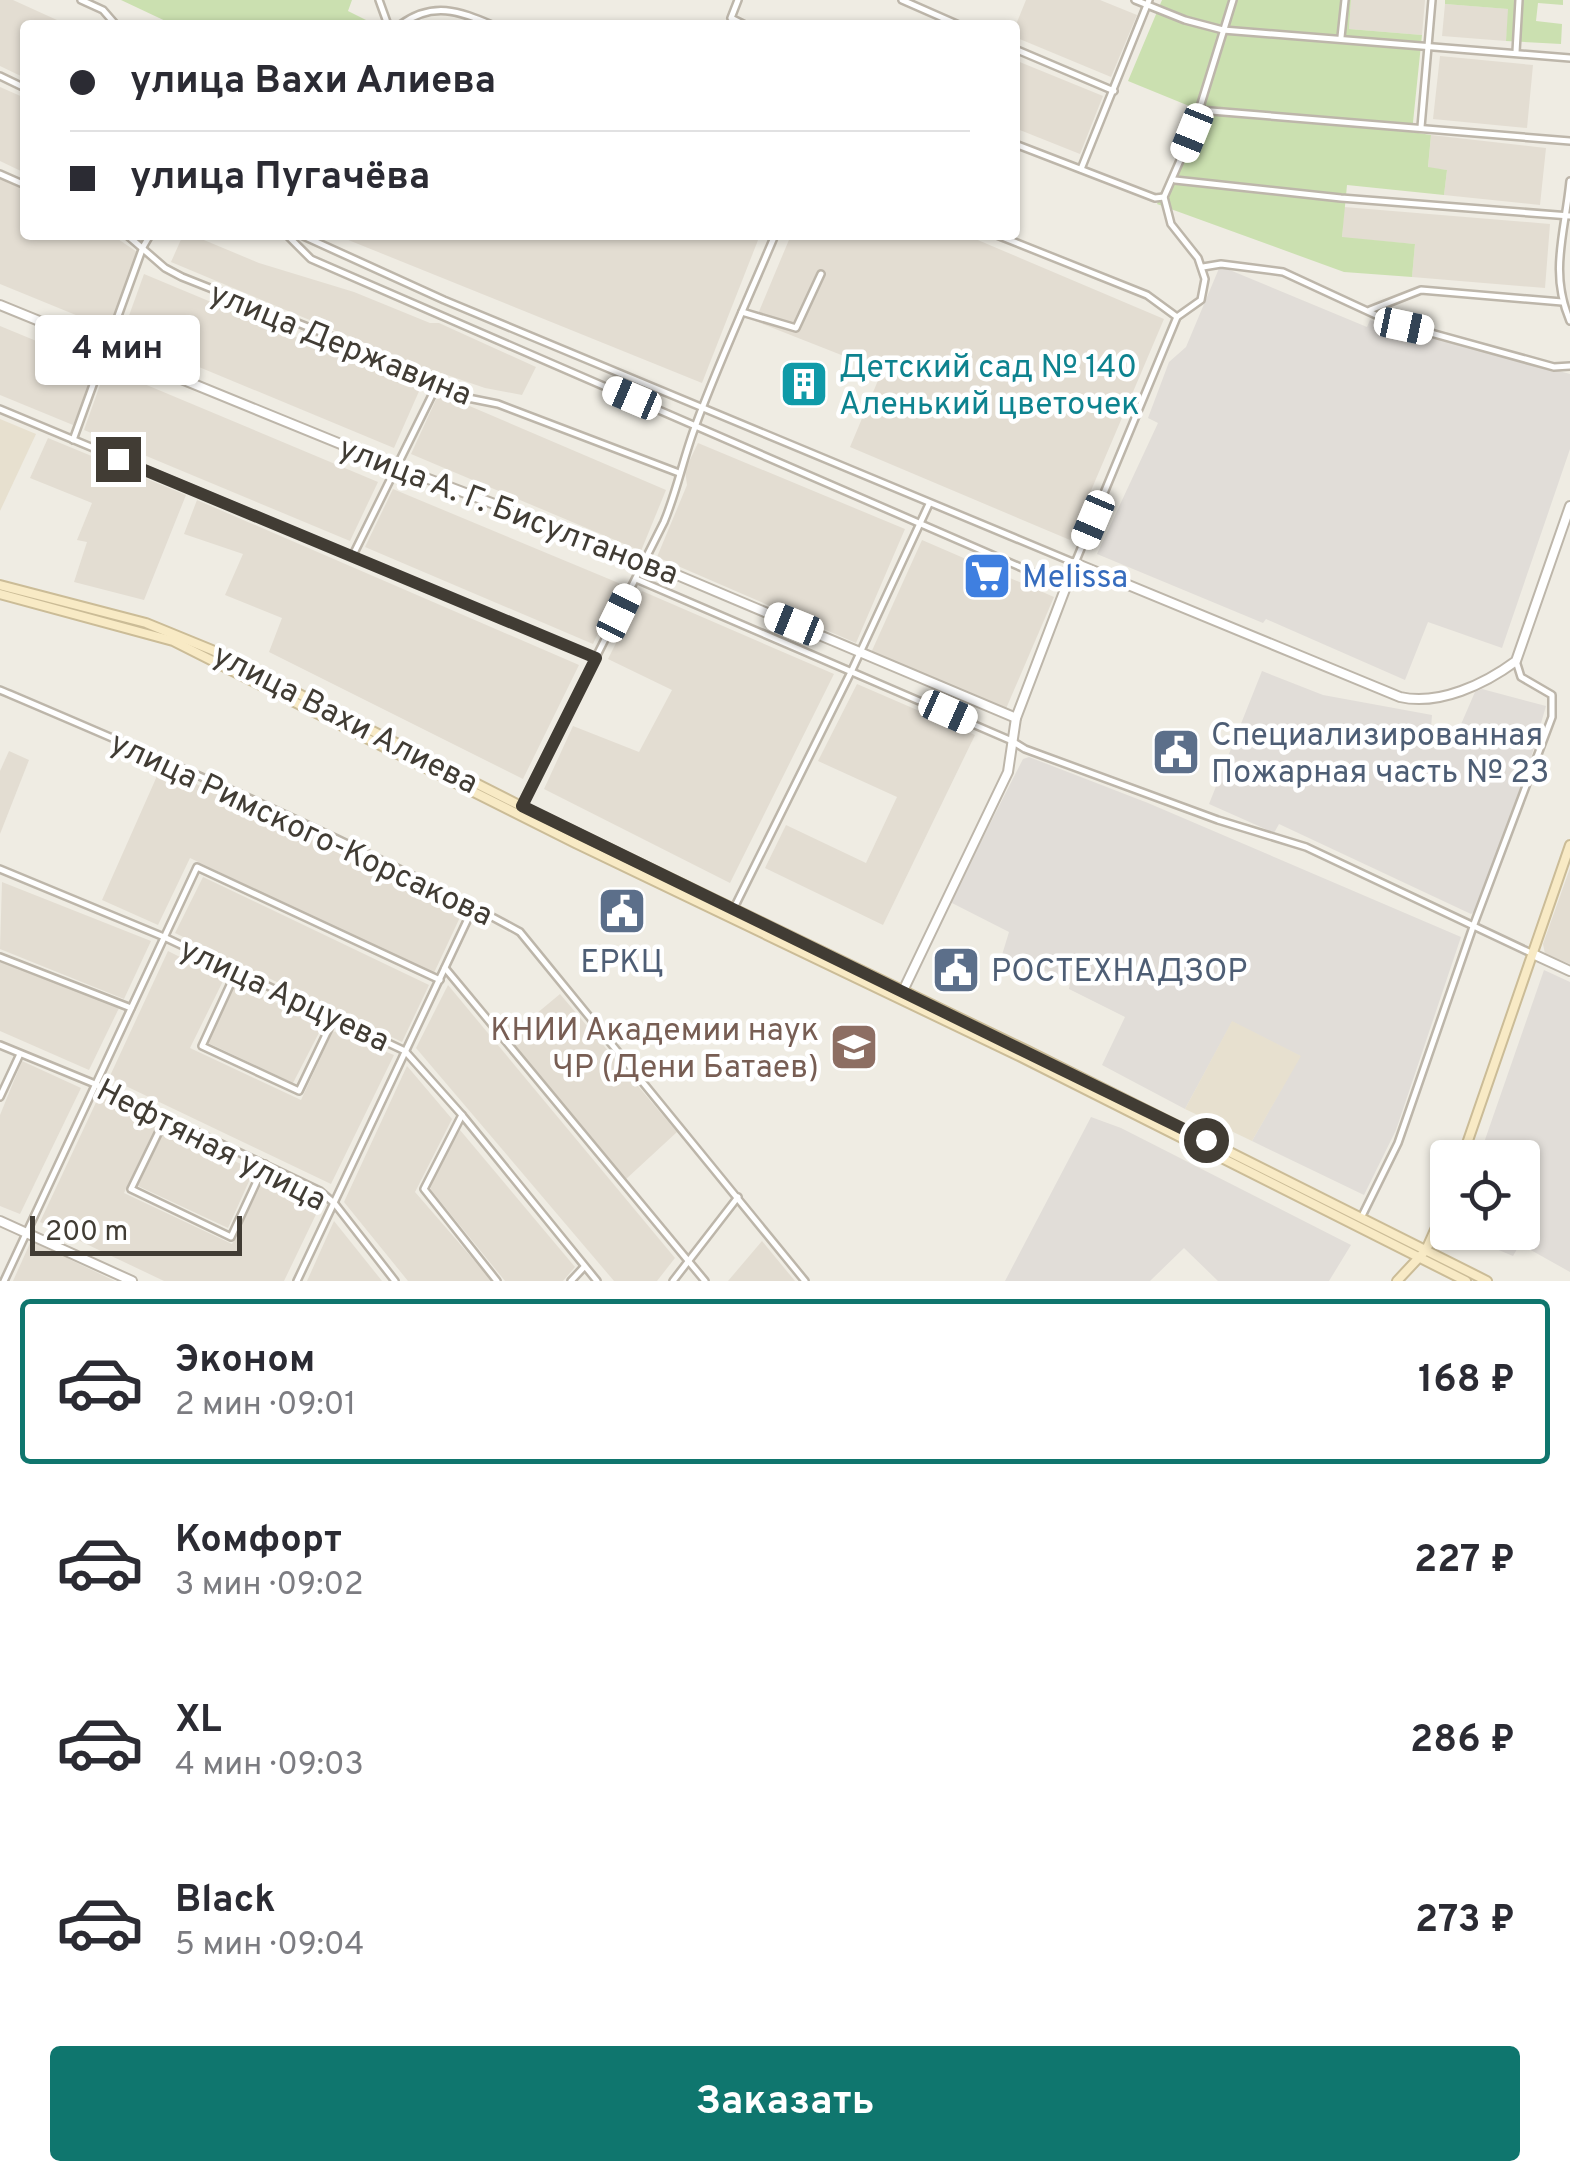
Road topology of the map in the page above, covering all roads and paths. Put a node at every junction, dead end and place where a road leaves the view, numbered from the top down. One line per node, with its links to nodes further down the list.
1 (81, 0): 9 (street)
2 (902, 0): 12 (street)
3 (1136, 0): 8 (street)
4 (1233, 0): 13 (street)
5 (1345, 0): 14 (street)
6 (1432, 0): 15 (street)
7 (1519, 0): 17 (street)
8 (1148, 2): 13 (street); 19 (street)
9 (112, 20)
10 (409, 20): 11 (street)
11 (478, 20)
12 (948, 20)
13 (1223, 30): 14 (street); 20 (street)
14 (1341, 38): 15 (street)
15 (1429, 45): 17 (street); 21 (street)
16 (1020, 51): 19 (street)
17 (1516, 53): 18 (street)
18 (1570, 58)
19 (1114, 92): 24 (street)
20 (1199, 110): 21 (street); 25 (street)
21 (1421, 127): 22 (street)
22 (1570, 140)
23 (1020, 146): 24 (street)
24 (1081, 169): 27 (street)
25 (1174, 180): 27 (street); 28 (street)
26 (1570, 181): 28 (street)
27 (1164, 197): 38 (street)
28 (1568, 216): 40 (street)
29 (134, 240): 37 (street, улица Державина)
30 (147, 240): 37 (street)
31 (292, 240): 51 (street)
32 (310, 240): 36 (street)
33 (319, 240): 36 (street)
34 (773, 240): 43 (street)
35 (1009, 240): 44 (street)
36 (318, 244): 49 (street)
37 (143, 247): 46 (street); 48 (street, улица Державина)
38 (1203, 268): 42 (street); 44 (street)
39 (820, 274): 43 (street)
40 (1562, 302): 42 (street); 45 (street)
41 (0, 305): 46 (street, улица А. Г. Бисултанова)
42 (1368, 310): 47 (street)
43 (742, 312): 49 (street)
44 (1178, 317): 60 (street)
45 (1570, 321)
46 (107, 351): 52 (street); 53 (street, улица А. Г. Бисултанова)
47 (1570, 366)
48 (437, 385): 53 (street); 54 (street, улица Державина)
49 (703, 408): 51 (street); 55 (street)
50 (0, 409): 52 (street)
51 (696, 425): 54 (street); 57 (street)
52 (73, 440): 58 (street)
53 (397, 467): 58 (street); 59 (street, улица А. Г. Бисултанова)
54 (679, 474): 59 (street)
55 (929, 504): 57 (street); 60 (street)
56 (1570, 506): 67 (street)
57 (920, 522): 62 (street); 65 (street)
58 (353, 556): 66 (street)
59 (644, 561): 61 (street); 65 (street, улица А. Г. Бисултанова)
60 (1075, 564): 62 (street); 67 (street)
61 (636, 578): 66 (street); 68 (street, улица А. Г. Бисултанова)
62 (1066, 586): 70 (street)
63 (1, 591): 64 (street); 72 (main road, улица Вахи Алиева)
64 (0, 605)
65 (860, 651): 68 (street); 70 (street, улица А. Г. Бисултанова)
66 (596, 658): 72 (street)
67 (1516, 661): 77 (street)
68 (852, 670): 71 (street, улица А. Г. Бисултанова); 76 (street)
69 (0, 690): 75 (street, улица Римского-Корсакова)
70 (1016, 718): 71 (street)
71 (1012, 741): 77 (street, улица А. Г. Бисултанова); 85 (street)
72 (519, 810): 76 (main road, улица Вахи Алиева); 85 (main road, улица Вахи Алиева)
73 (1570, 844): 79 (main road)
74 (0, 869): 78 (street, улица Арцуева)
75 (474, 906): 81 (street); 97 (street, улица Римского-Корсакова)
76 (734, 908): 85 (main road, улица Вахи Алиева)
77 (1474, 924): 79 (street, улица А. Г. Бисултанова); 99 (street)
78 (164, 937): 82 (street, улица Арцуева); 84 (street); 86 (street)
79 (1533, 954): 83 (street); 95 (main road)
80 (0, 958): 86 (street)
81 (445, 968): 84 (street); 104 (street)
82 (236, 972): 87 (street, улица Арцуева); 87 (street)
83 (1570, 972)
84 (440, 980): 89 (street)
85 (901, 994): 99 (main road, улица Вахи Алиева); 103 (main road, улица Вахи Алиева)
86 (131, 1008): 91 (street)
87 (333, 1020): 89 (street, улица Арцуева)
88 (0, 1045): 90 (street, Нефтяная улица)
89 (406, 1051): 93 (street, улица Арцуева); 98 (street)
90 (20, 1054): 91 (street, Нефтяная улица); 92 (street)
91 (95, 1084): 94 (street, Нефтяная улица); 101 (street)
92 (0, 1097)
93 (462, 1115): 105 (street, улица Арцуева); 110 (street)
94 (166, 1117): 96 (street, Нефтяная улица); 96 (street)
95 (1468, 1140)
96 (264, 1164): 98 (street, Нефтяная улица)
97 (738, 1197): 104 (street); 115 (street, улица Римского-Корсакова)
98 (335, 1204): 108 (street); 109 (street, Нефтяная улица)
99 (1361, 1218): 103 (main road, улица Вахи Алиева)
100 (0, 1221): 101 (street)
101 (26, 1232): 106 (street); 107 (street)
102 (1430, 1238): 103 (main road)
103 (1423, 1253): 116 (main road); 117 (main road, улица Вахи Алиева); 118 (main road, улица Вахи Алиева)
104 (689, 1261): 113 (street); 114 (street)
105 (584, 1267): 111 (street); 112 (street, улица Арцуева)
106 (4, 1281)
107 (132, 1281)
108 (297, 1281)
109 (396, 1281)
110 (497, 1281)
111 (571, 1281)
112 (597, 1281)
113 (673, 1281)
114 (705, 1281)
115 (806, 1281)
116 (1397, 1281)
117 (1466, 1281)
118 (1487, 1281)

